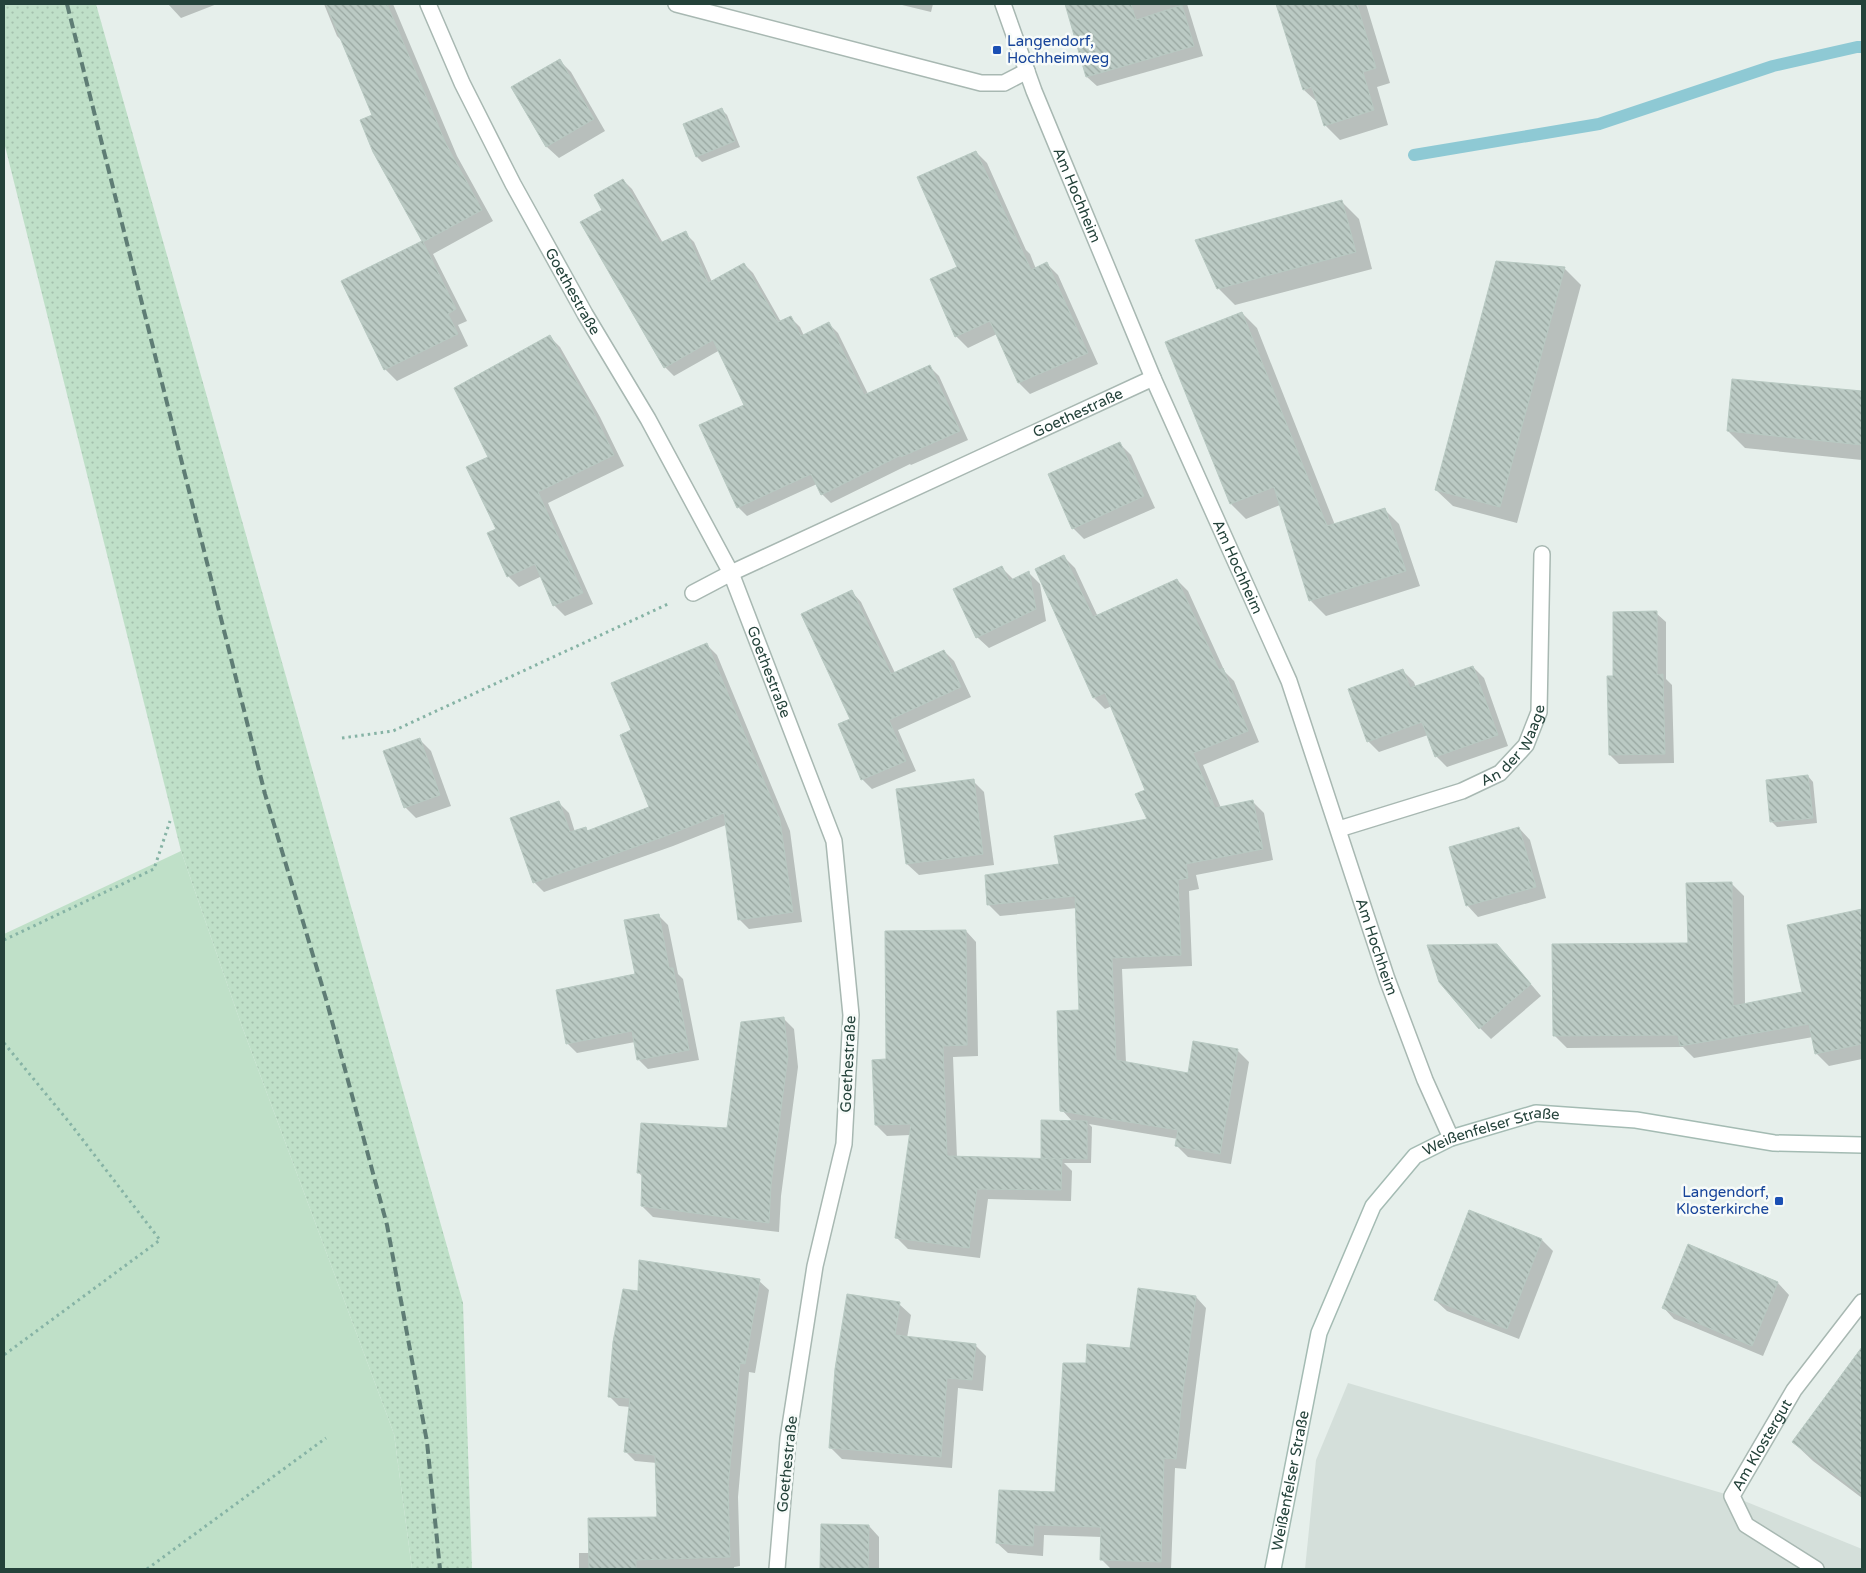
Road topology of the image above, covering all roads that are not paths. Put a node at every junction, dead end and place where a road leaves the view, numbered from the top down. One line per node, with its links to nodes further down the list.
1 (428, 4): 7 (street, Goethestraße)
2 (676, 4): 4 (street)
3 (1003, 4): 4 (street, Am Hochheim)
4 (1027, 71): 5 (street, Am Hochheim)
5 (1152, 378): 7 (street, Goethestraße); 9 (street, Am Hochheim)
6 (1542, 554): 9 (street, An der Waage)
7 (731, 574): 8 (street, Goethestraße); 13 (street, Goethestraße)
8 (693, 593)
9 (1339, 829): 10 (street, Am Hochheim)
10 (1452, 1138): 11 (street, Weißenfelser Straße); 14 (street, Weißenfelser Straße)
11 (1862, 1146)
12 (1862, 1302): 15 (street, Am Klostergut)
13 (778, 1569)
14 (1274, 1569)
15 (1816, 1569)

